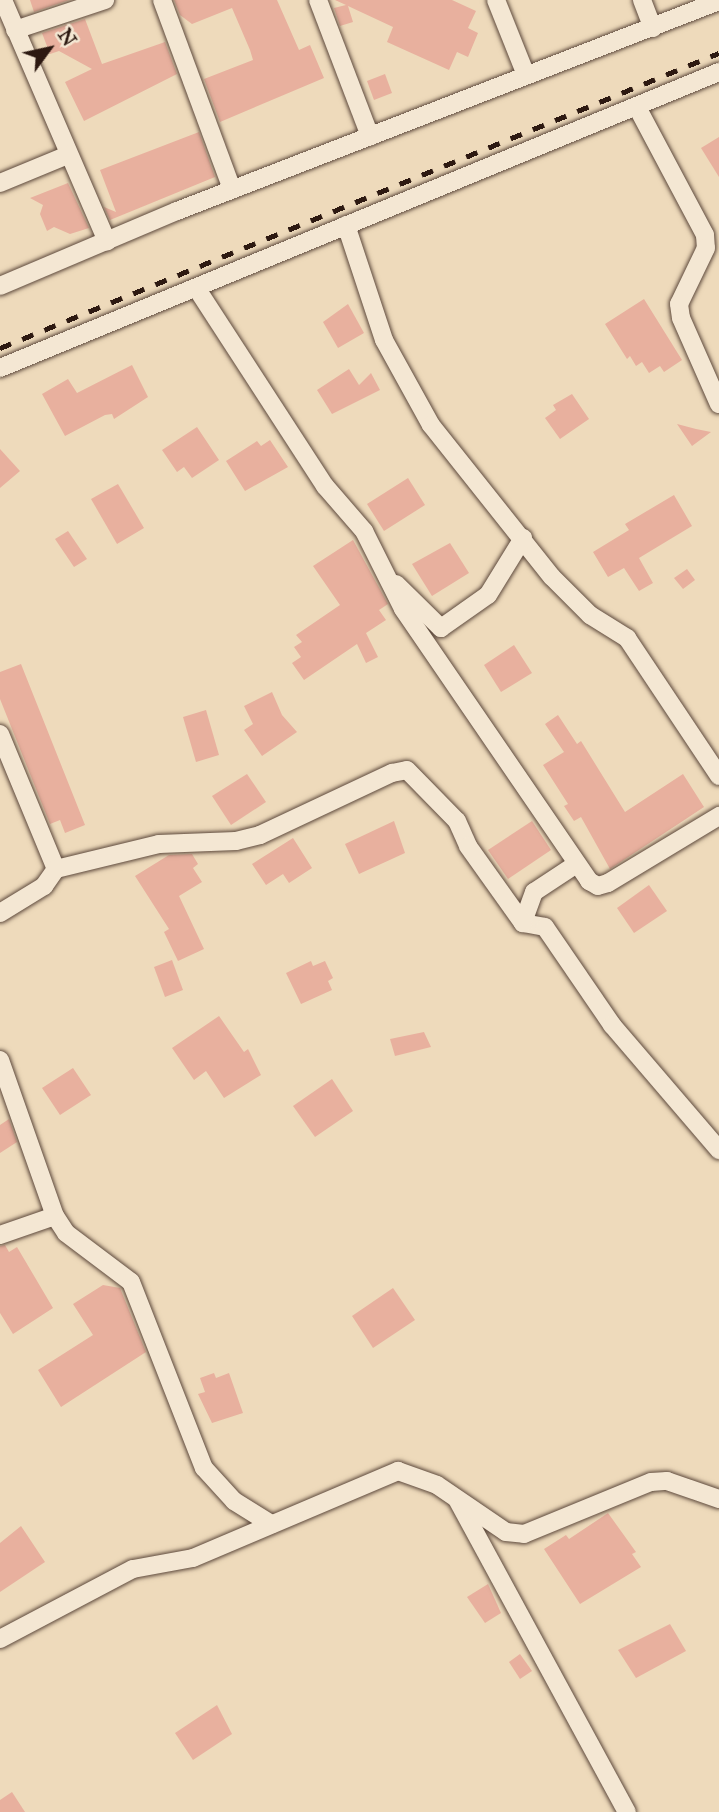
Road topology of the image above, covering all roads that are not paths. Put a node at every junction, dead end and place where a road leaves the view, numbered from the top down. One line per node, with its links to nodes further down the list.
1 (105, 0): 7 (street)
2 (162, 0): 15 (street)
3 (318, 0): 12 (street)
4 (496, 0): 10 (street)
5 (642, 0): 8 (street)
6 (719, 1): 8 (street)
7 (7, 17): 13 (street)
8 (653, 28): 10 (street)
9 (719, 72): 11 (street)
10 (526, 75): 12 (street)
11 (637, 107): 16 (street); 21 (street)
12 (370, 136): 15 (street)
13 (68, 155): 14 (street); 17 (street)
14 (0, 183)
15 (232, 190): 17 (street)
16 (346, 225): 19 (street); 22 (street)
17 (107, 242): 18 (street)
18 (0, 286)
19 (197, 289): 20 (street); 23 (street)
20 (0, 368)
21 (719, 404)
22 (523, 538): 23 (street); 25 (street)
23 (383, 572): 27 (street)
24 (0, 734): 28 (street)
25 (719, 776)
26 (719, 816): 27 (street)
27 (575, 865): 30 (street)
28 (56, 869): 29 (street); 30 (street)
29 (0, 913)
30 (523, 923): 32 (street)
31 (0, 1060): 33 (street)
32 (719, 1150)
33 (55, 1216): 34 (street); 37 (street)
34 (0, 1235)
35 (456, 1498): 36 (street); 37 (street); 39 (street)
36 (719, 1499)
37 (271, 1524): 38 (street)
38 (0, 1639)
39 (627, 1812)

